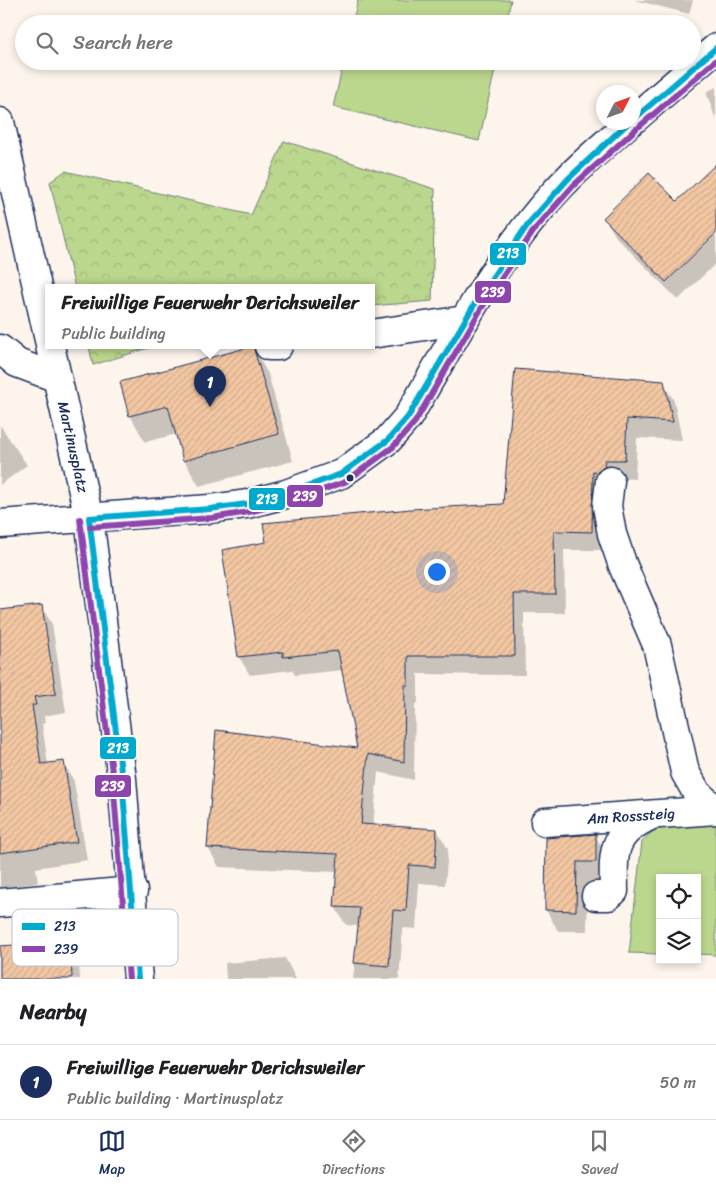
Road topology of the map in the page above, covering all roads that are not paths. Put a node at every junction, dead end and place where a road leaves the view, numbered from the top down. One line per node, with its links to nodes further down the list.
1 (716, 48): 2 (street)
2 (701, 61)
3 (691, 70): 4 (street)
4 (641, 113)
5 (0, 122): 8 (street)
6 (621, 130): 7 (street)
7 (465, 320): 9 (street); 14 (street)
8 (45, 322)
9 (375, 333)
10 (0, 349): 12 (street)
11 (51, 349): 12 (street, Martinusplatz)
12 (58, 378): 14 (street, Martinusplatz)
13 (610, 481): 16 (street)
14 (89, 518): 15 (street); 19 (street, Martinusplatz)
15 (0, 524)
16 (716, 810): 17 (street, Am Rosssteig)
17 (653, 814): 18 (street, Am Rosssteig); 20 (street)
18 (545, 822)
19 (133, 891): 21 (street); 22 (street, Martinusplatz)
20 (596, 896)
21 (0, 902)
22 (134, 909)
23 (137, 966): 24 (street, Martinusplatz)
24 (138, 979)

